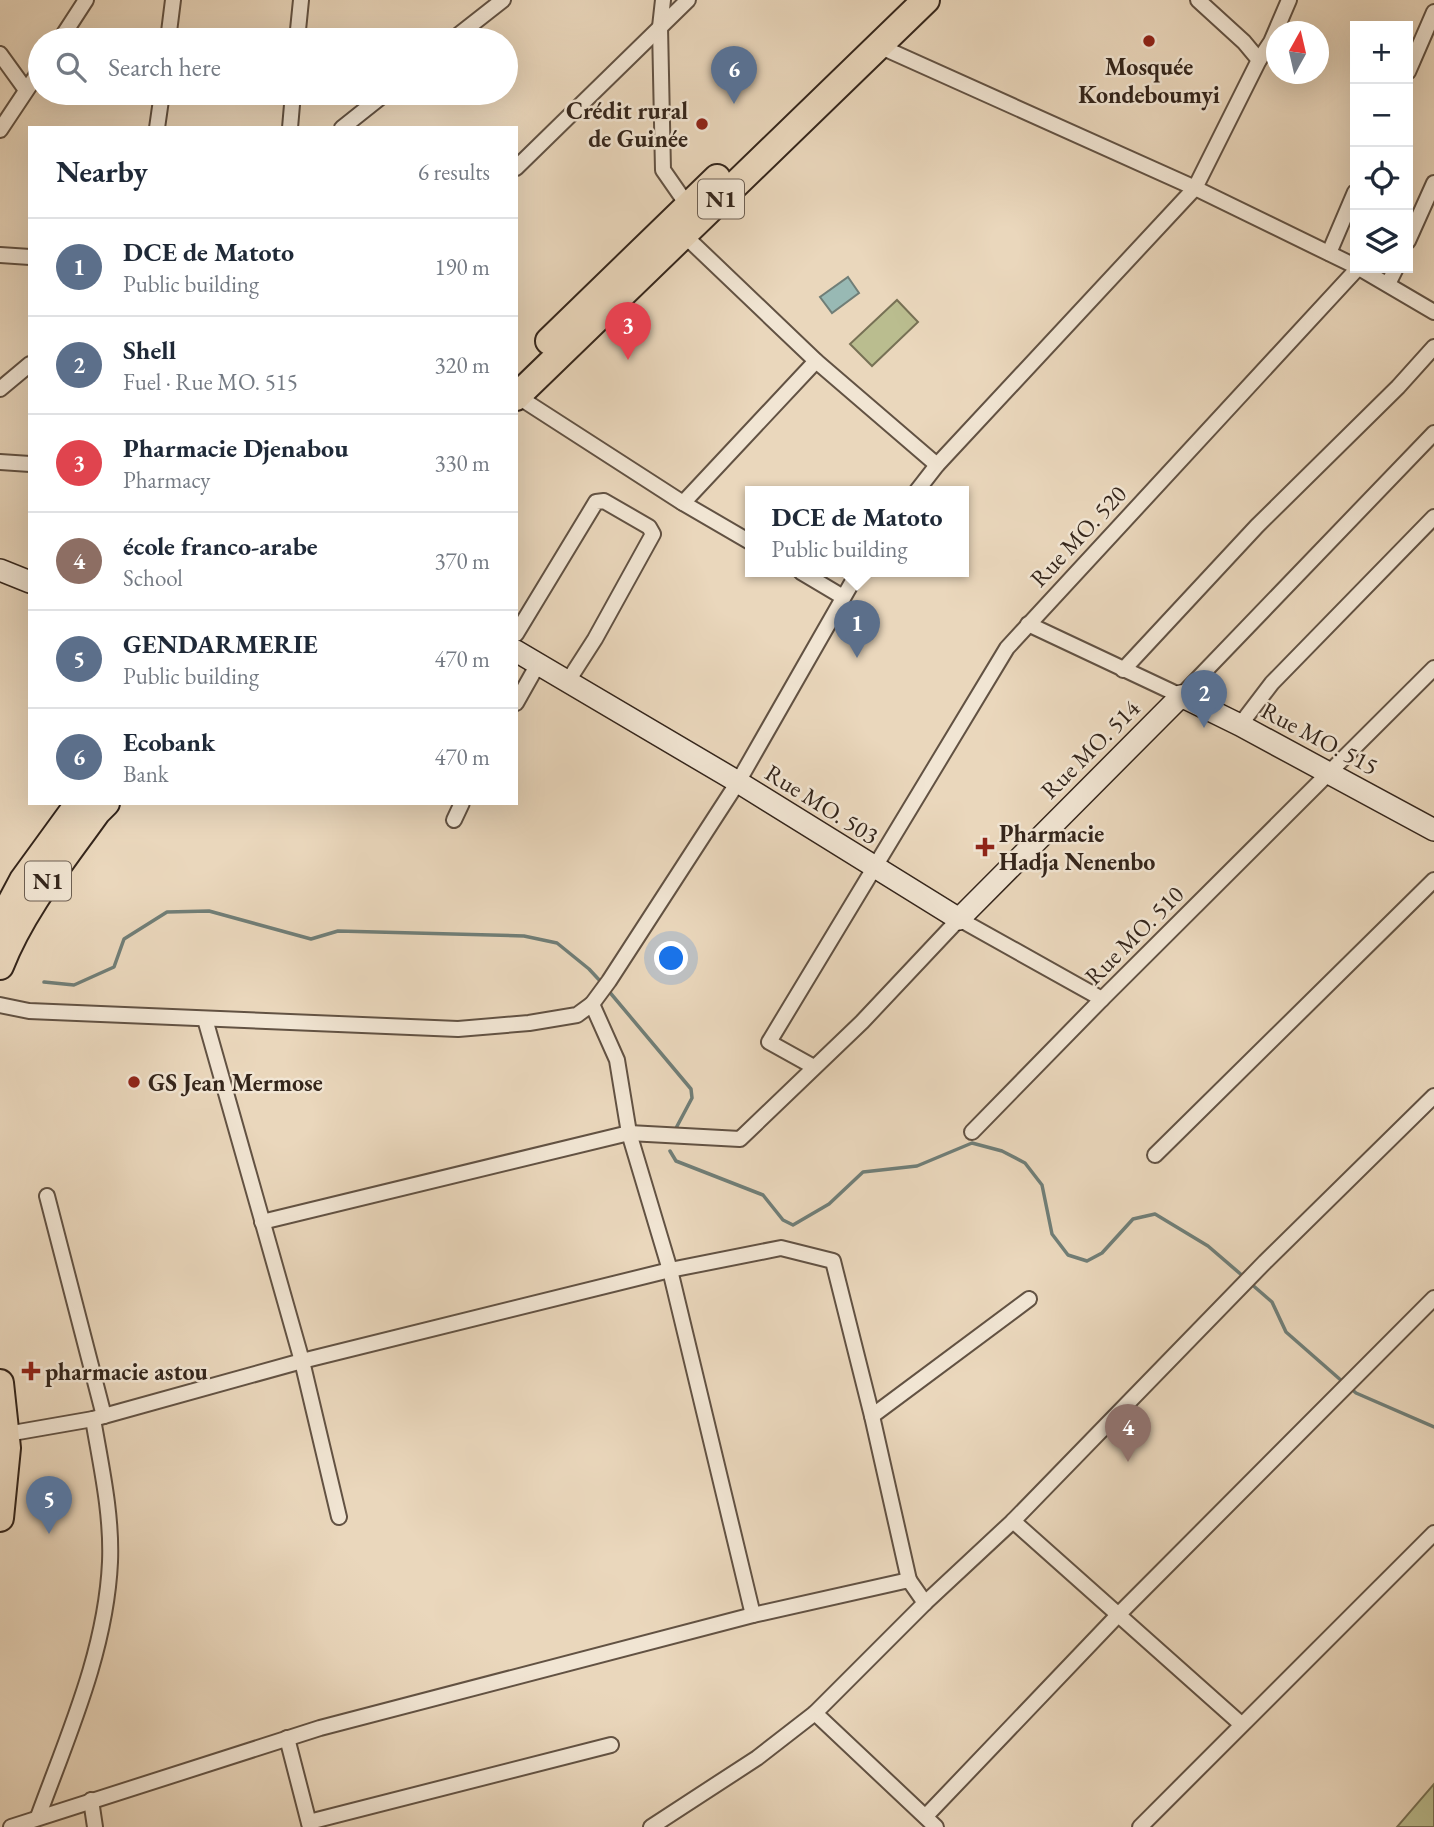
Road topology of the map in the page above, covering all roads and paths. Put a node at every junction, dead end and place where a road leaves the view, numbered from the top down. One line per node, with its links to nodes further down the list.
1 (86, 0): 13 (street)
2 (173, 0): 14 (street)
3 (300, 0): 15 (street)
4 (503, 0): 16 (street)
5 (663, 0): 12 (street)
6 (688, 0): 12 (street)
7 (902, 0): 34 (highway, N1)
8 (926, 0): 17 (highway, N1)
9 (1198, 0): 20 (street)
10 (1289, 0): 20 (street)
11 (1434, 12): 19 (street)
12 (660, 27): 30 (street); 34 (street)
13 (68, 28)
14 (170, 28)
15 (298, 28)
16 (467, 28)
17 (879, 46): 32 (street); 36 (highway, N1)
18 (0, 54): 22 (street)
19 (1413, 60)
20 (1259, 61): 32 (street)
21 (28, 87): 22 (street)
22 (26, 90): 29 (street)
23 (160, 105): 26 (street)
24 (292, 105): 27 (street)
25 (371, 105): 28 (street)
26 (157, 126)
27 (290, 126)
28 (345, 126)
29 (0, 130)
30 (518, 166)
31 (1434, 183): 35 (street)
32 (1195, 188): 37 (street); 56 (street)
33 (1350, 204): 37 (street)
34 (688, 206): 49 (highway, N1)
35 (1413, 230)
36 (684, 235): 47 (street); 51 (highway, N1)
37 (1329, 253): 40 (street)
38 (0, 254): 39 (street)
39 (28, 257)
40 (1350, 264)
41 (1351, 273): 66 (street, Rue MO. 520)
42 (1368, 273): 44 (street)
43 (1394, 273): 44 (street)
44 (1388, 284): 45 (street)
45 (1434, 312)
46 (1434, 347): 71 (street)
47 (816, 361): 56 (street); 58 (street)
48 (28, 366): 50 (street)
49 (518, 372)
50 (0, 389)
51 (518, 396)
52 (518, 398): 58 (street)
53 (1434, 433): 73 (street, Rue MO. 514)
54 (0, 462): 55 (street)
55 (28, 464)
56 (937, 465): 57 (street)
57 (921, 486)
58 (683, 503): 60 (street)
59 (1434, 517): 75 (street)
60 (745, 539)
61 (0, 570): 64 (street)
62 (810, 577): 65 (street)
63 (855, 577): 65 (street)
64 (28, 581)
65 (844, 597): 77 (street)
66 (1027, 624): 71 (street, Rue MO. 515); 83 (street, Rue MO. 520)
67 (518, 631): 72 (street)
68 (518, 652): 69 (street, Rue MO. 503)
69 (538, 664): 72 (street, Rue MO. 503); 74 (street)
70 (1434, 668): 76 (street, Rue MO. 510)
71 (1123, 670): 73 (street, Rue MO. 515)
72 (568, 681): 77 (street, Rue MO. 503)
73 (1181, 696): 75 (street, Rue MO. 515); 85 (street, Rue MO. 514)
74 (518, 699)
75 (1240, 725): 76 (street, Rue MO. 515)
76 (1330, 773): 82 (street, Rue MO. 515); 89 (street, Rue MO. 510)
77 (738, 782): 83 (street, Rue MO. 503); 88 (street)
78 (78, 805): 86 (highway, N1)
79 (104, 805): 87 (highway, N1)
80 (461, 805): 81 (street)
81 (454, 820)
82 (1434, 830)
83 (874, 867): 85 (street, Rue MO. 503); 92 (street, Rue MO. 520)
84 (1434, 880): 96 (street)
85 (959, 919): 89 (street, Rue MO. 503); 92 (street, Rue MO. 514)
86 (0, 923)
87 (0, 966)
88 (600, 993): 91 (street); 95 (street)
89 (1102, 999): 94 (street, Rue MO. 510)
90 (0, 1005): 91 (street)
91 (205, 1019): 98 (street)
92 (814, 1067): 95 (street, Rue MO. 514)
93 (1434, 1096): 109 (street)
94 (972, 1132)
95 (629, 1133): 98 (street, Rue MO. 514); 99 (street)
96 (1156, 1154)
97 (47, 1196): 105 (street)
98 (262, 1222): 102 (street)
99 (670, 1270): 102 (street); 104 (street); 113 (street)
100 (1434, 1298): 114 (street)
101 (1029, 1299): 104 (street)
102 (302, 1361): 105 (street); 107 (street)
103 (0, 1383): 106 (highway)
104 (873, 1416): 111 (street)
105 (98, 1418): 106 (street); 120 (street)
106 (7, 1434): 108 (highway)
107 (339, 1517)
108 (0, 1518)
109 (1013, 1521): 112 (street); 114 (street)
110 (1434, 1533): 116 (street)
111 (909, 1580): 112 (street); 113 (street)
112 (925, 1603): 115 (street)
113 (752, 1615): 117 (street)
114 (1118, 1615): 116 (street); 121 (street)
115 (815, 1713): 121 (street); 125 (street)
116 (1241, 1724): 126 (street)
117 (287, 1738): 119 (street); 122 (street)
118 (611, 1745): 122 (street)
119 (91, 1800): 120 (street); 124 (street)
120 (38, 1817): 123 (street)
121 (931, 1822)
122 (309, 1825)
123 (11, 1827)
124 (95, 1827)
125 (651, 1827)
126 (1140, 1827)

